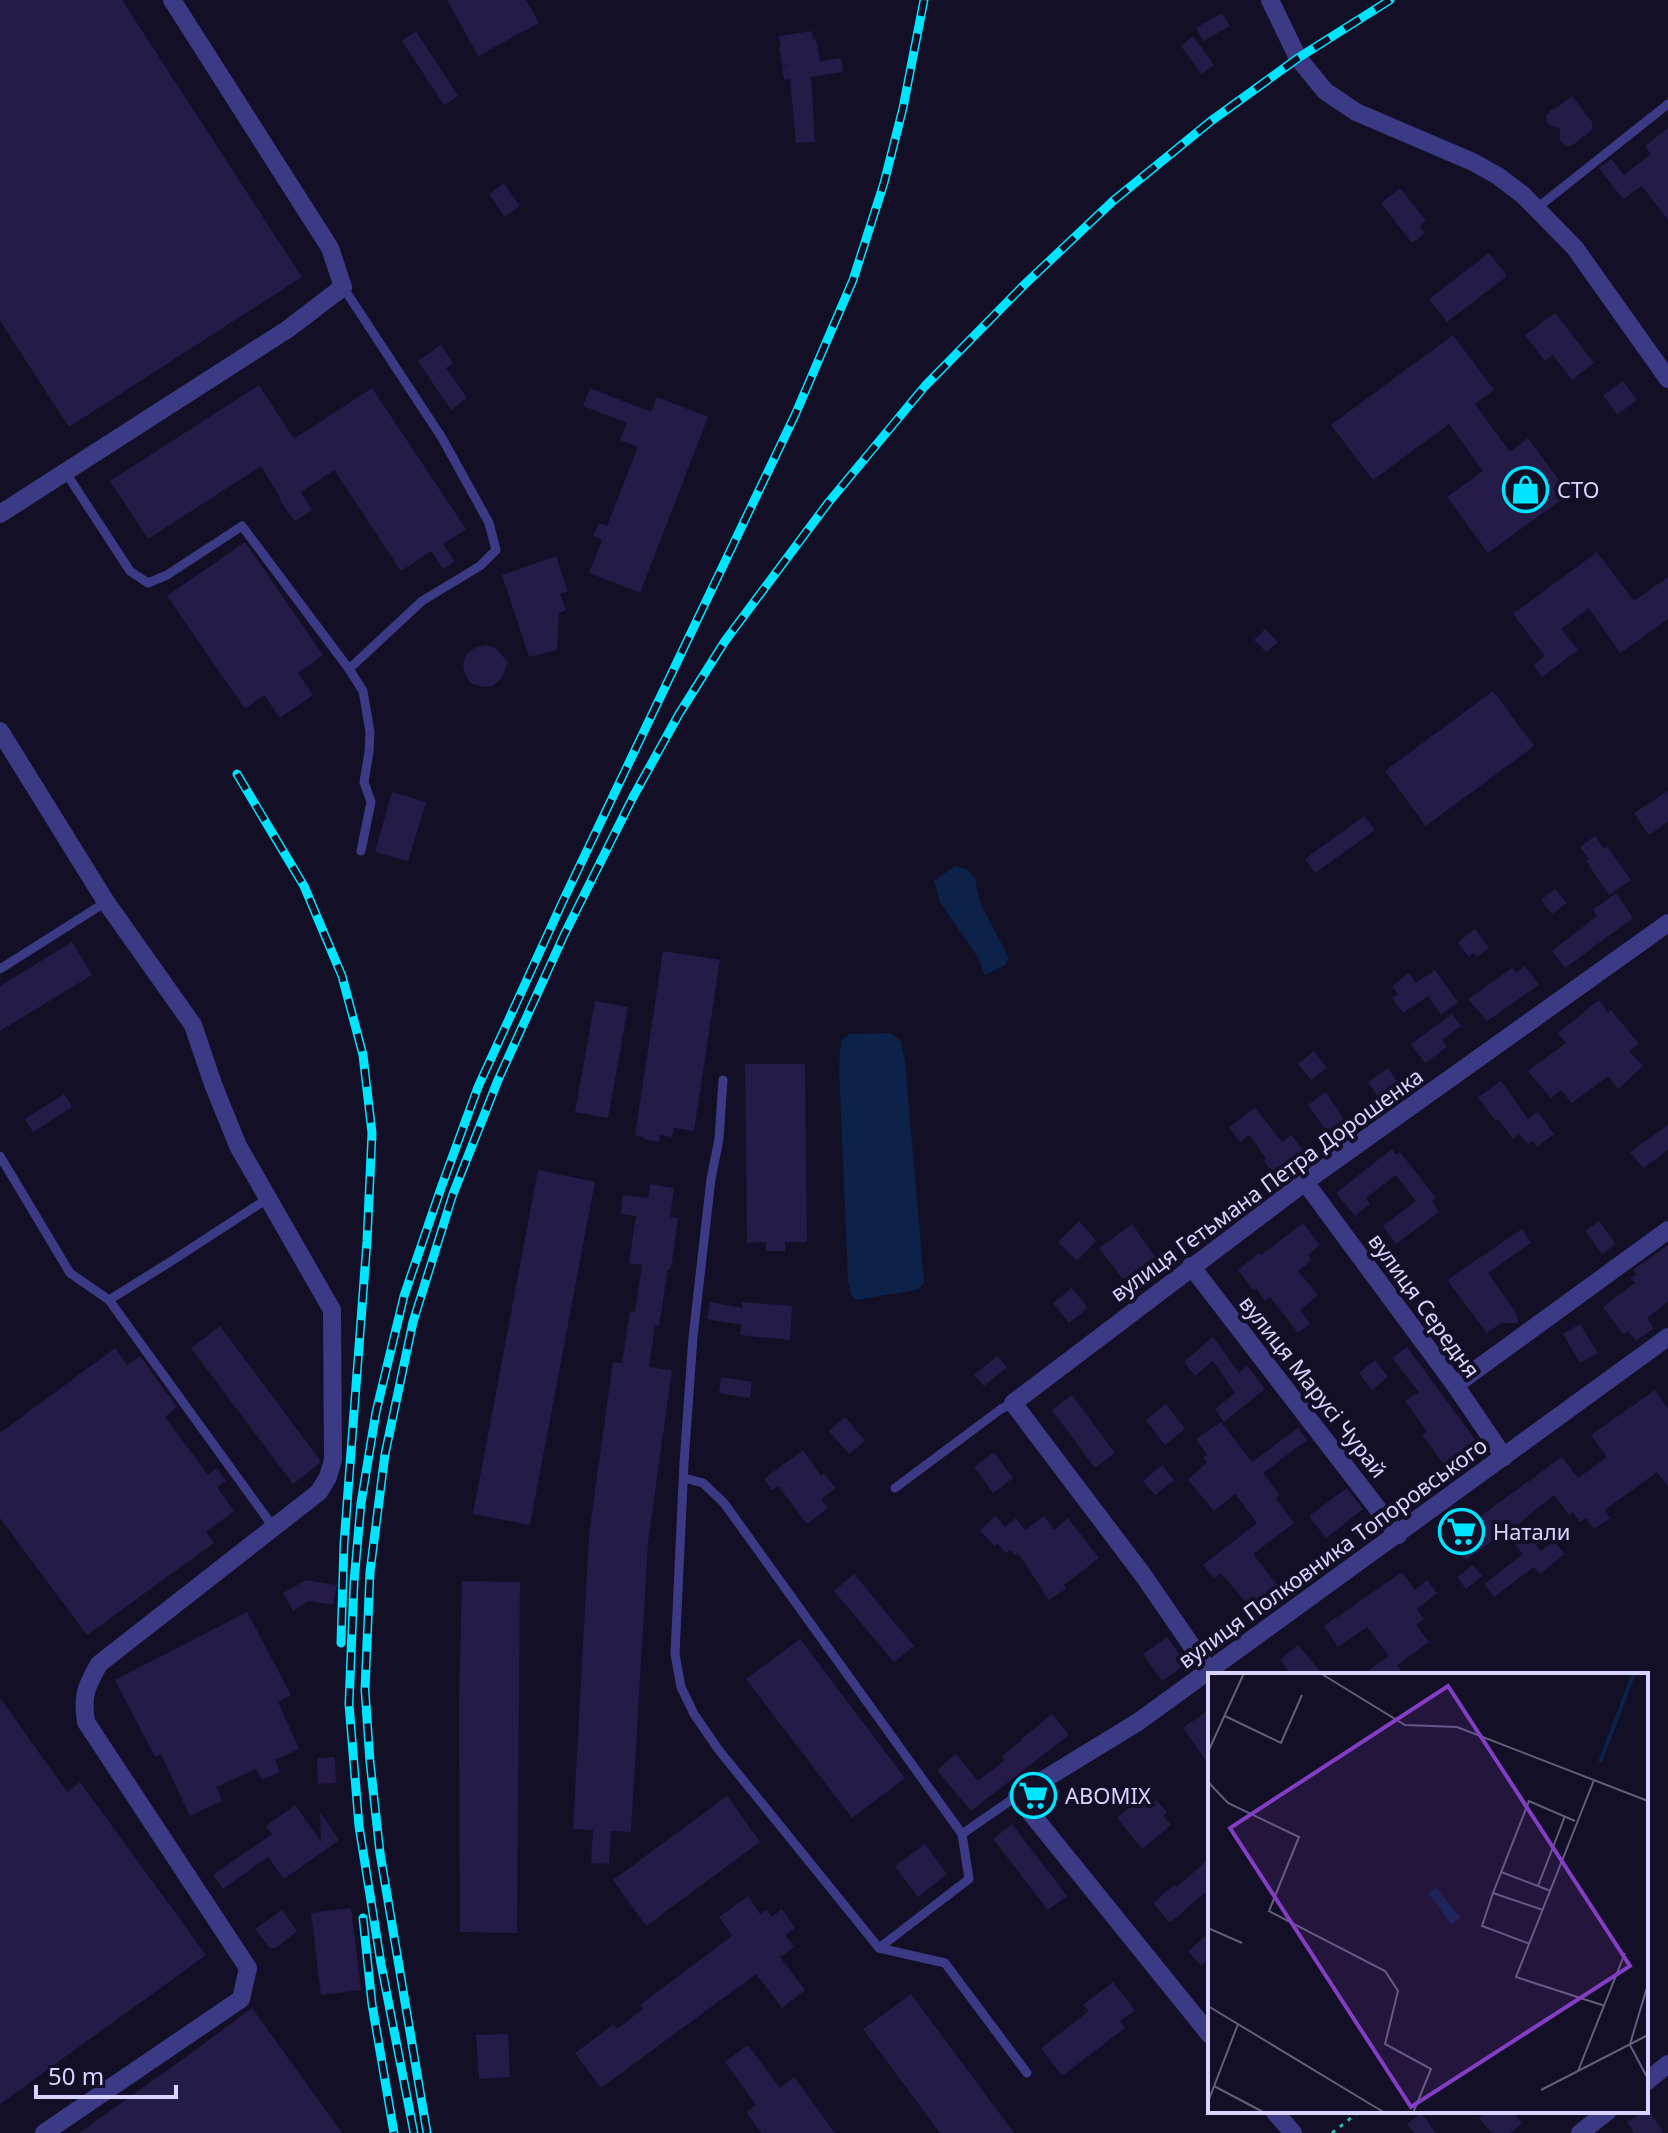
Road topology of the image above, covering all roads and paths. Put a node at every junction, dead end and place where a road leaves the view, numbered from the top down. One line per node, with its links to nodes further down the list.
1 (172, 0): 5 (street)
2 (1270, 0): 4 (street)
3 (1668, 104): 4 (lane)
4 (1537, 208): 6 (street)
5 (343, 287): 7 (street); 9 (lane)
6 (1668, 379)
7 (66, 473): 8 (street); 9 (lane)
8 (0, 514)
9 (349, 669): 11 (lane)
10 (0, 731): 12 (street)
11 (361, 851)
12 (106, 902): 14 (lane); 18 (street)
13 (1668, 923): 17 (street, вулиця Гетьмана Петра Дорошенка)
14 (0, 969)
15 (723, 1080): 26 (lane)
16 (0, 1156): 21 (lane)
17 (1305, 1182): 20 (street, вулиця Гетьмана Петра Дорошенка); 23 (street, вулиця Середня)
18 (267, 1199): 21 (lane); 28 (street)
19 (1668, 1230): 23 (street)
20 (1191, 1266): 24 (street, вулиця Гетьмана Петра Дорошенка); 29 (street, вулиця Марусі Чурай)
21 (109, 1300): 28 (lane)
22 (1668, 1337): 25 (street, вулиця Полковника Топоровського)
23 (1455, 1385): 25 (street, вулиця Середня)
24 (1013, 1403): 27 (lane, вулиця Гетьмана Петра Дорошенка); 30 (street)
25 (1504, 1457): 29 (street, вулиця Полковника Топоровського)
26 (684, 1478): 32 (lane); 33 (lane)
27 (895, 1488)
28 (274, 1528): 41 (street)
29 (1398, 1535): 30 (street, вулиця Полковника Топоровського)
30 (1209, 1671): 31 (street, вулиця Полковника Топоровського)
31 (1017, 1796): 32 (lane); 34 (street)
32 (962, 1834): 33 (lane)
33 (879, 1948): 36 (lane)
34 (1208, 2033)
35 (1668, 2064): 37 (street)
36 (1027, 2073)
37 (1648, 2080)
38 (1276, 2113): 42 (street)
39 (1357, 2113): 43 (path)
40 (1605, 2113): 44 (street)
41 (44, 2133)
42 (1293, 2133)
43 (1332, 2133)
44 (1580, 2133)

